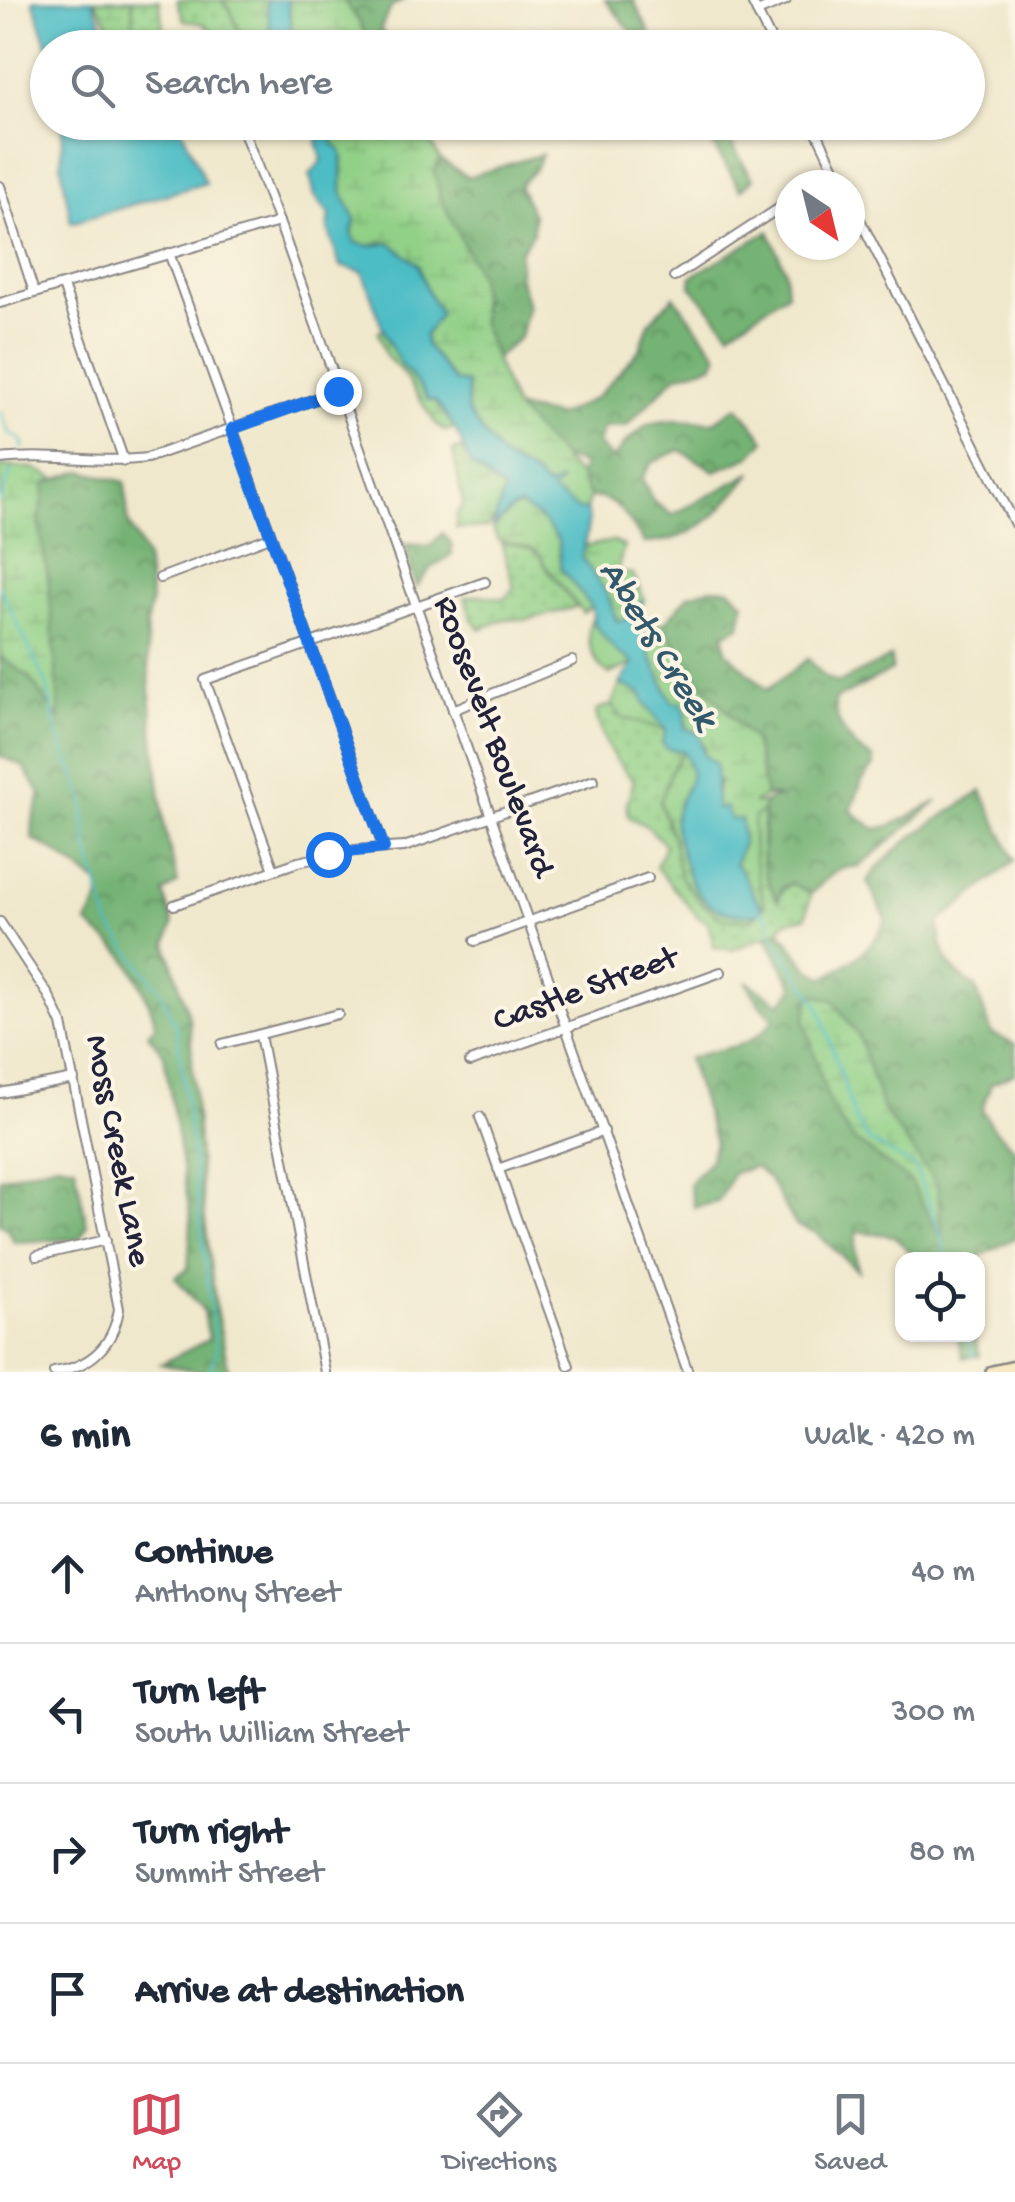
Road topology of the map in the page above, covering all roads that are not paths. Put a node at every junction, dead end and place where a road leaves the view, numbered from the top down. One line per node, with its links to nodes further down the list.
1 (751, 0): 3 (street)
2 (786, 0): 3 (street)
3 (758, 12): 4 (street)
4 (766, 30)
5 (247, 140): 10 (street, Roosevelt Boulevard)
6 (820, 140): 7 (street)
7 (835, 170)
8 (0, 186): 15 (street)
9 (775, 210): 13 (street)
10 (278, 222): 12 (street); 17 (street, Roosevelt Boulevard)
11 (865, 229): 21 (street)
12 (170, 253): 14 (street); 18 (street)
13 (674, 277)
14 (64, 286): 15 (street); 20 (street)
15 (34, 292): 16 (street)
16 (0, 303)
17 (338, 391): 18 (street); 25 (street, Roosevelt Boulevard)
18 (232, 429): 20 (street); 22 (street)
19 (0, 459): 20 (street)
20 (124, 461)
21 (1015, 524)
22 (270, 536): 23 (street); 26 (street)
23 (160, 578)
24 (485, 582): 25 (street)
25 (416, 605): 26 (street); 28 (street, Roosevelt Boulevard)
26 (310, 641): 31 (street); 32 (street)
27 (572, 661): 28 (street)
28 (454, 710): 30 (street, Roosevelt Boulevard)
29 (594, 780): 30 (street)
30 (492, 816): 31 (street); 35 (street, Roosevelt Boulevard)
31 (384, 848): 32 (street)
32 (274, 870): 34 (street)
33 (648, 878): 35 (street)
34 (174, 906)
35 (529, 920): 37 (street); 40 (street, Roosevelt Boulevard)
36 (0, 922): 44 (street, Moss Creek Lane)
37 (476, 940)
38 (721, 972): 40 (street, Castle Street)
39 (338, 1014): 41 (street)
40 (567, 1028): 43 (street, Castle Street); 47 (street, Roosevelt Boulevard)
41 (260, 1036): 42 (street); 54 (street)
42 (222, 1044)
43 (470, 1062)
44 (74, 1079): 45 (street); 49 (street, Moss Creek Lane)
45 (0, 1092)
46 (480, 1116): 48 (street)
47 (604, 1131): 48 (street); 55 (street, Roosevelt Boulevard)
48 (498, 1169): 51 (street)
49 (106, 1240): 50 (street); 53 (street, Moss Creek Lane)
50 (37, 1256)
51 (568, 1366)
52 (1015, 1367): 56 (main road)
53 (54, 1372)
54 (326, 1372)
55 (688, 1372)
56 (992, 1372)

